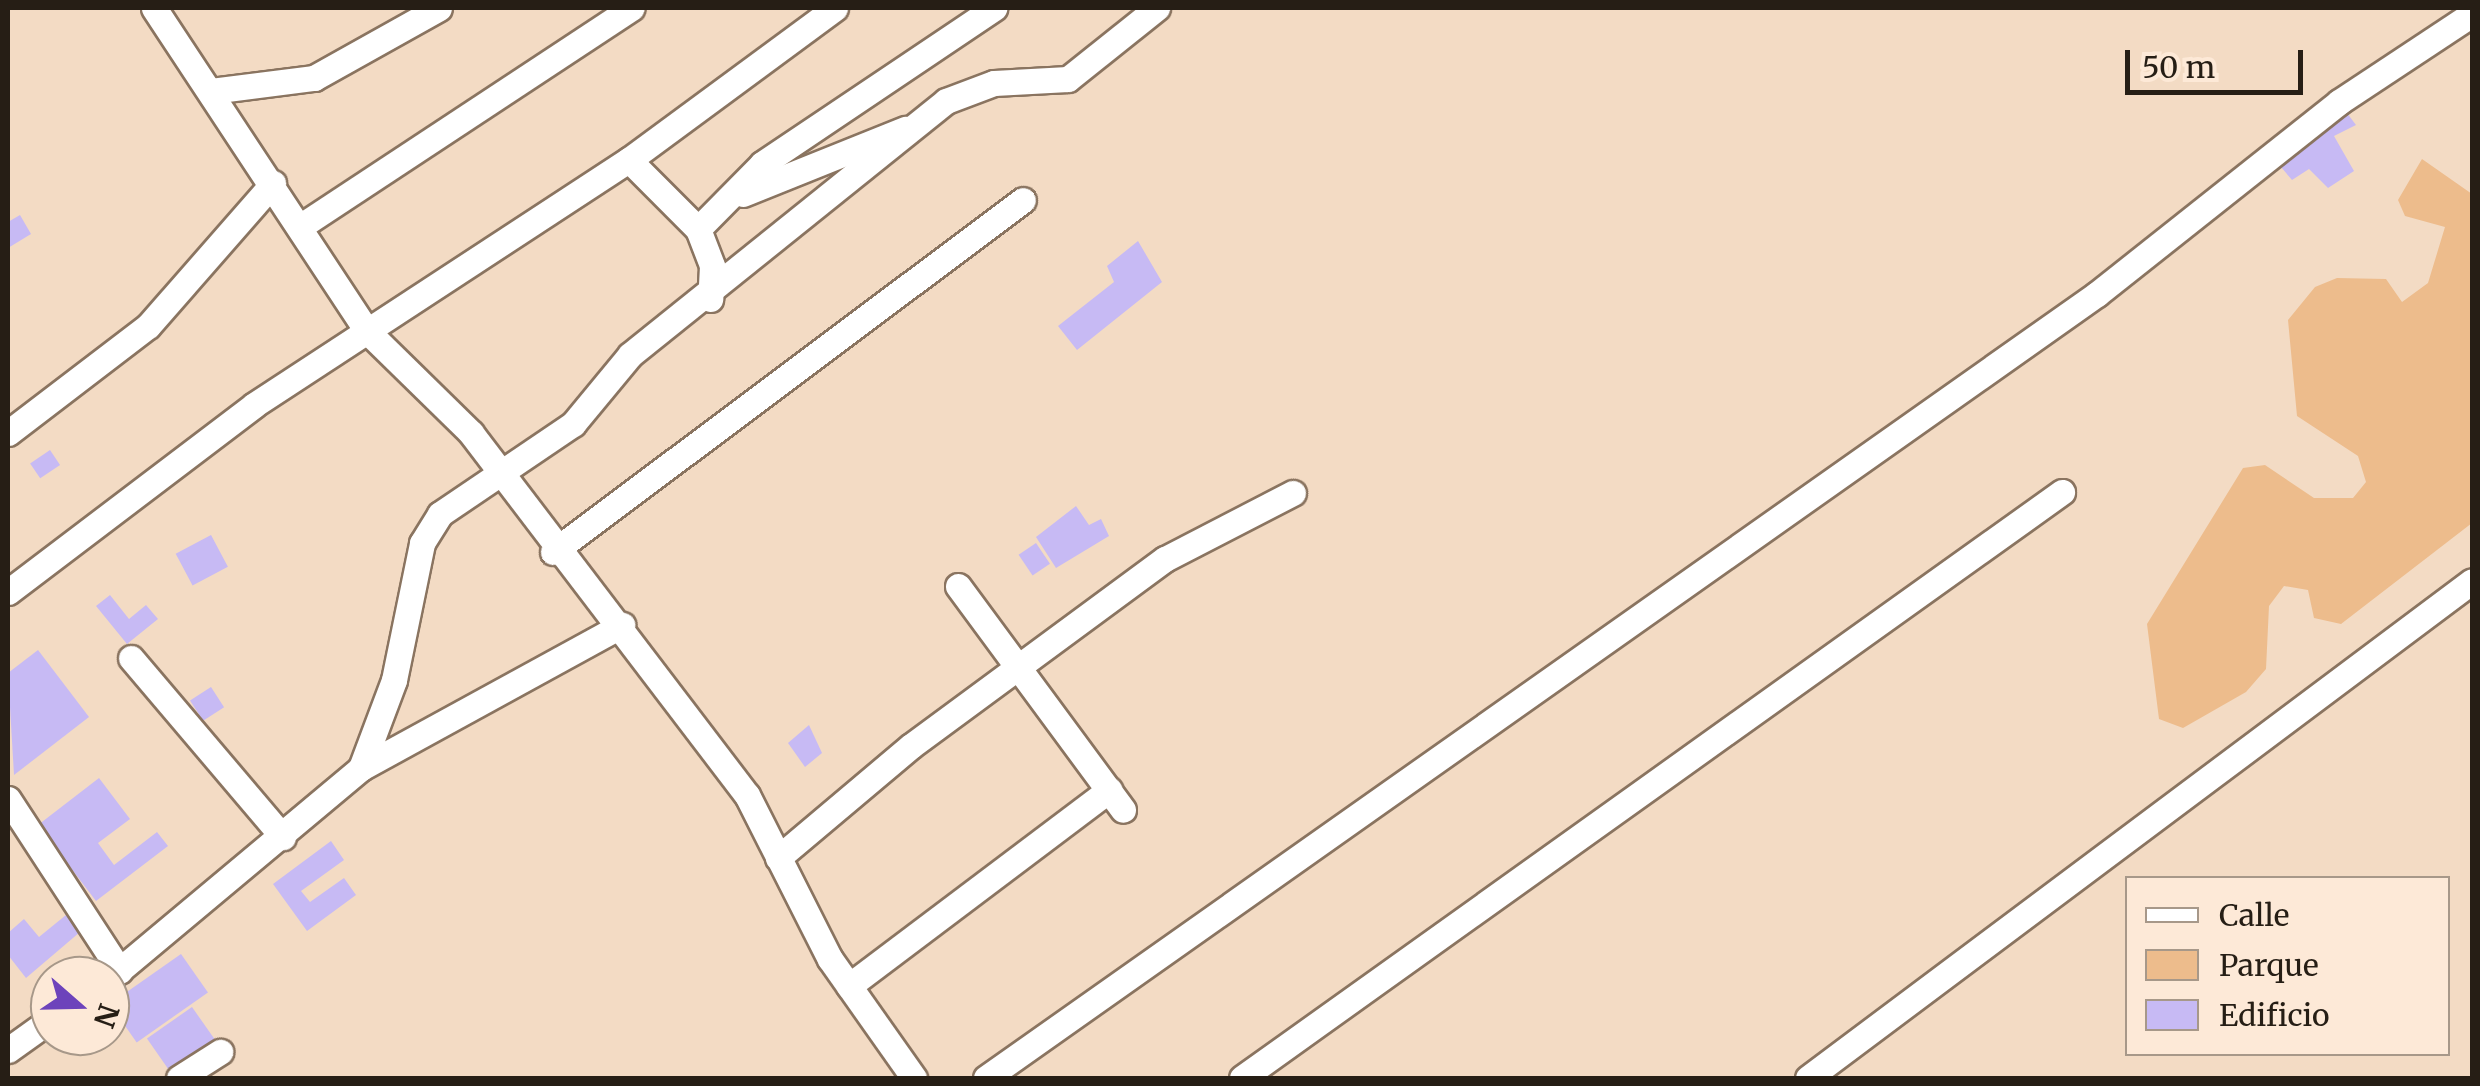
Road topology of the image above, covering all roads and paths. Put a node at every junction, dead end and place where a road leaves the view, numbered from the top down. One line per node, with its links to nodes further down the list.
1 (154, 8): 8 (street)
2 (438, 8): 8 (street)
3 (631, 8): 14 (street)
4 (835, 8): 10 (street)
5 (994, 8): 13 (street)
6 (1157, 8): 9 (street)
7 (2472, 14): 39 (street)
8 (211, 91): 11 (street)
9 (915, 126): 13 (street); 16 (street)
10 (629, 160): 15 (street); 17 (street)
11 (273, 183): 14 (street); 18 (street)
12 (1024, 200): 22 (street)
13 (725, 202): 15 (street)
14 (301, 226): 17 (street)
15 (698, 230): 16 (street)
16 (710, 298): 19 (street)
17 (366, 331): 19 (street); 25 (street)
18 (8, 434)
19 (498, 472): 22 (street); 29 (street)
20 (2062, 492): 42 (street)
21 (1294, 493): 28 (street)
22 (553, 552): 26 (street)
23 (2472, 580): 43 (street)
24 (958, 586): 28 (street)
25 (8, 592)
26 (622, 625): 29 (street); 32 (street)
27 (132, 658): 31 (street)
28 (1024, 670): 32 (street); 35 (street)
29 (361, 768): 31 (street)
30 (8, 799): 33 (street)
31 (283, 836): 34 (street)
32 (778, 858): 35 (street)
33 (103, 956)
34 (130, 963)
35 (849, 986): 41 (street)
36 (30, 1034): 37 (street)
37 (8, 1050)
38 (220, 1052): 40 (street)
39 (1001, 1075)
40 (179, 1078)
41 (914, 1078)
42 (1242, 1078)
43 (1808, 1078)

